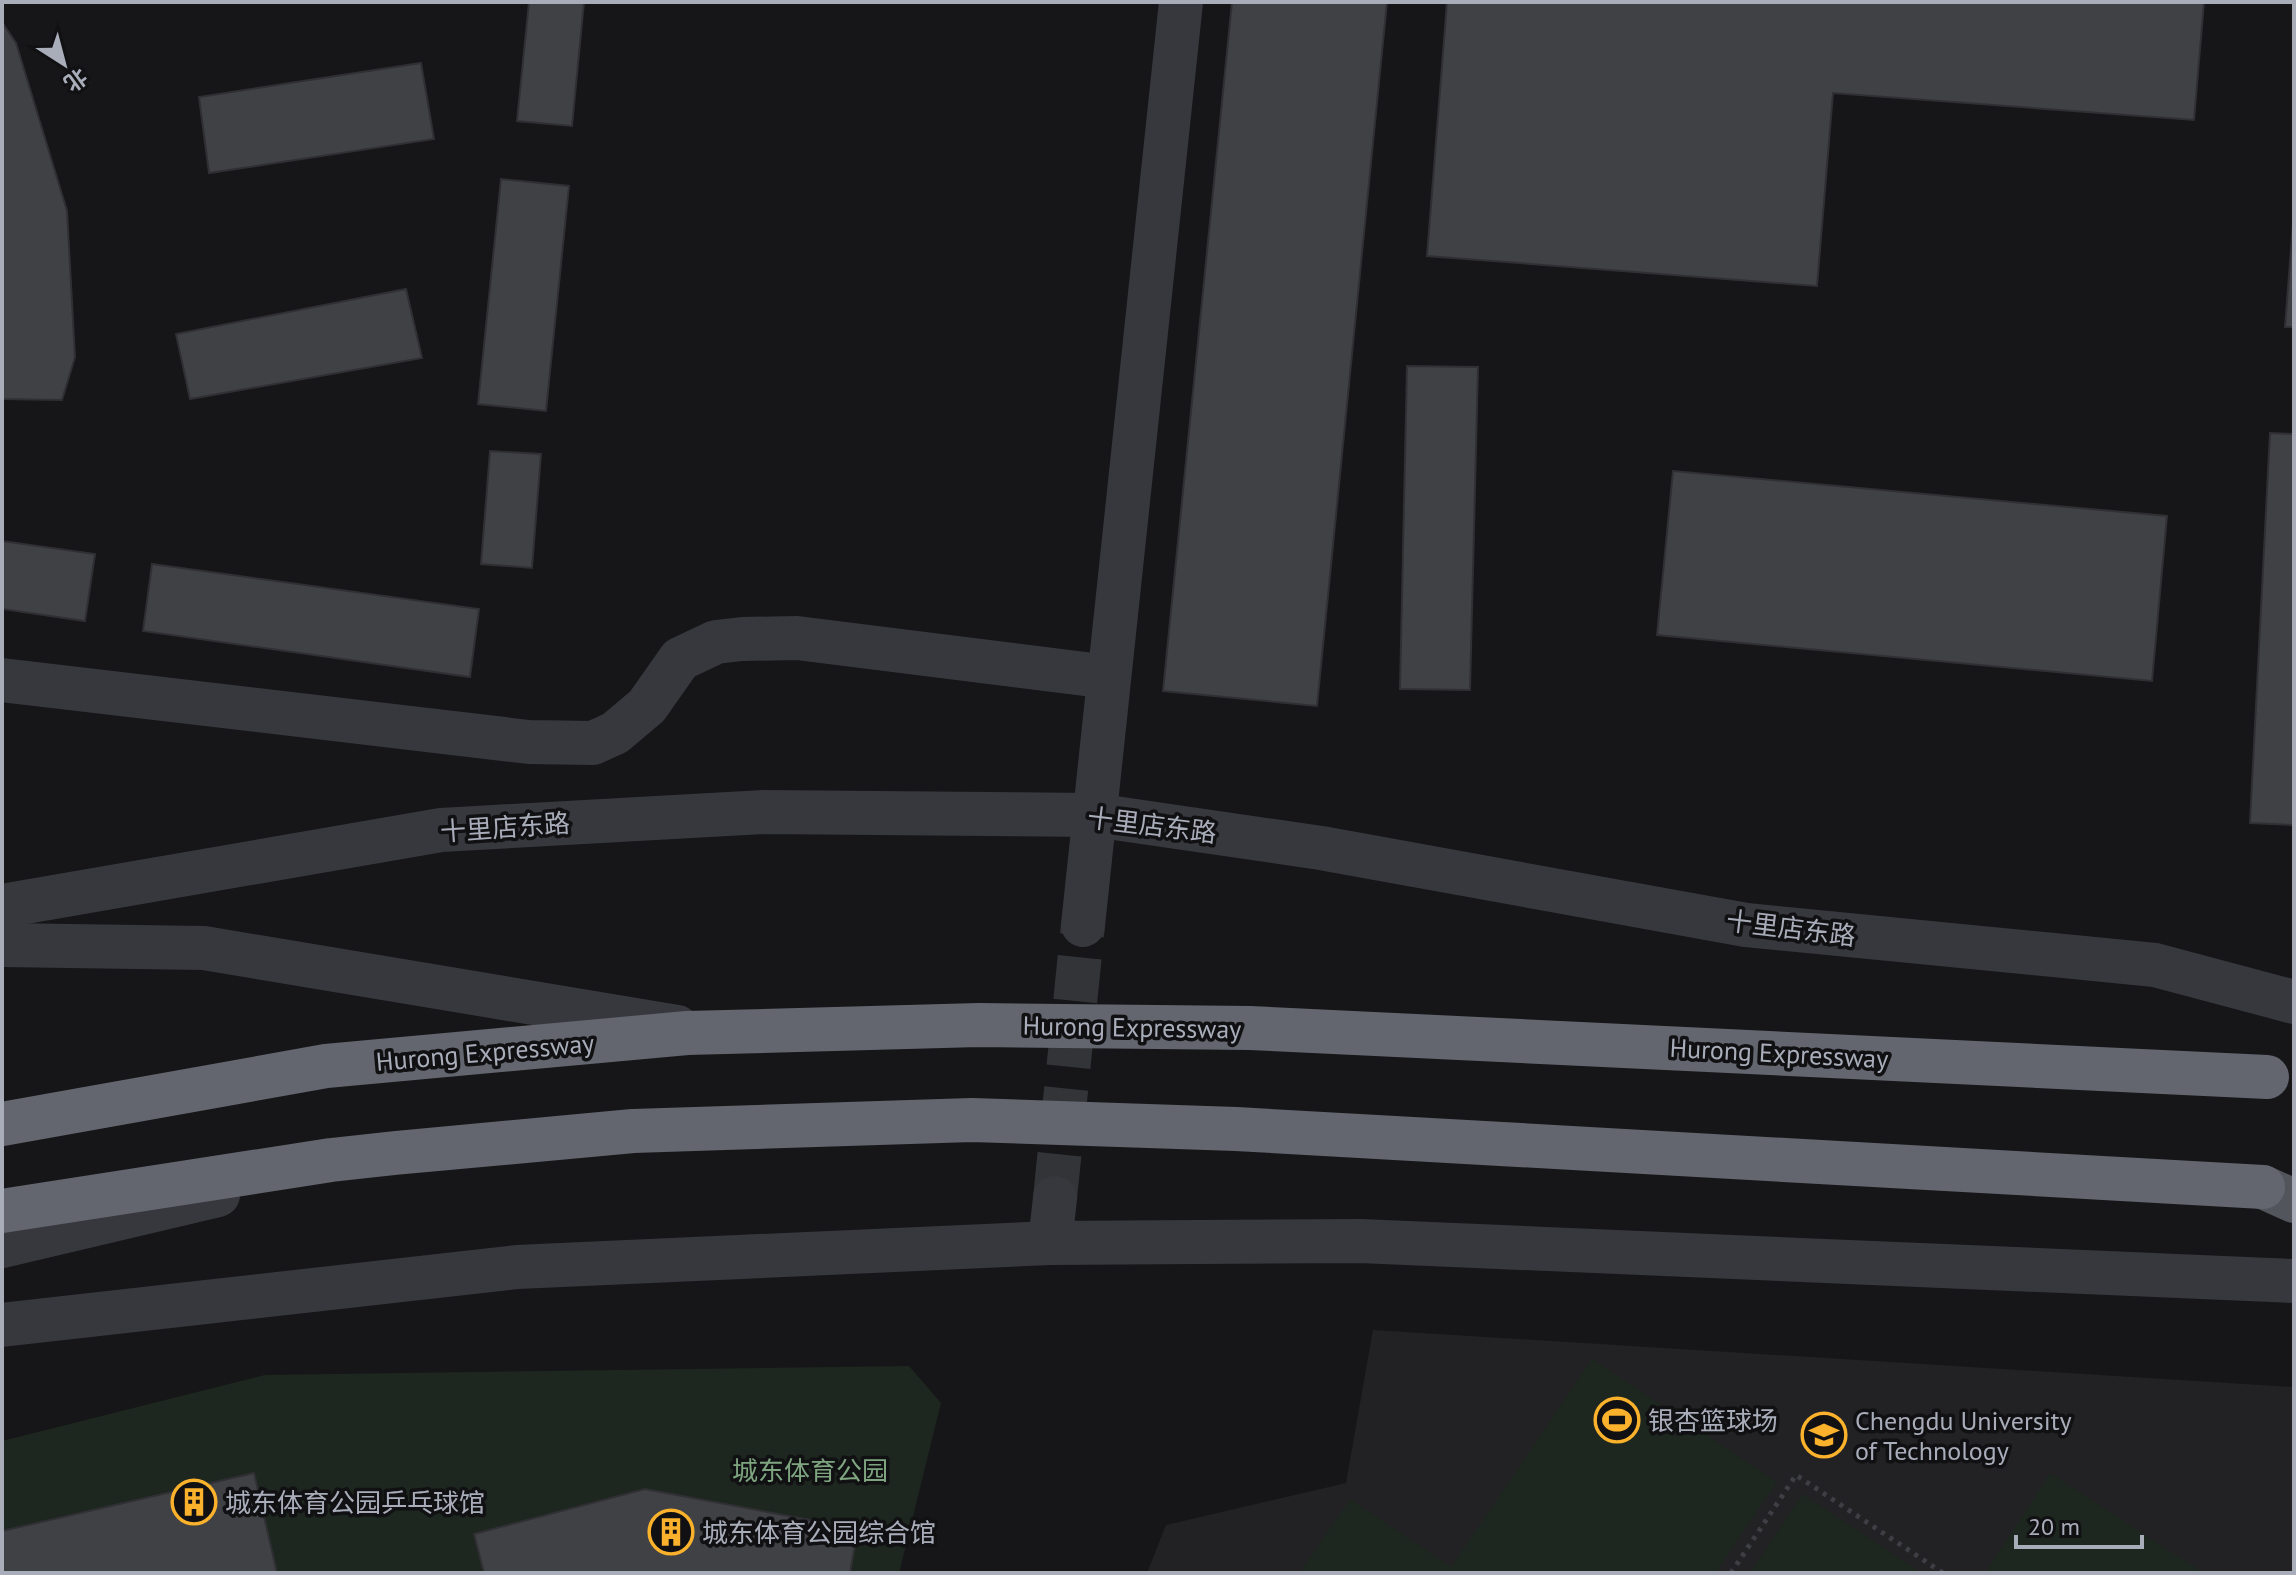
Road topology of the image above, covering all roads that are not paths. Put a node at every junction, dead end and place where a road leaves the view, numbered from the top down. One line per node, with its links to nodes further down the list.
1 (1181, 2): 2 (street)
2 (1109, 677): 3 (street); 4 (street)
3 (2, 680)
4 (1094, 815): 5 (street, 十里店东路); 6 (street); 8 (street, 十里店东路)
5 (2, 906)
6 (1083, 925)
7 (2, 945): 9 (street)
8 (2294, 1002)
9 (711, 1032): 10 (highway, Hurong Expressway); 11 (highway, Hurong Expressway)
10 (2285, 1077)
11 (2, 1124)
12 (395, 1153): 13 (highway); 15 (highway); 17 (street)
13 (2284, 1193)
14 (1055, 1198): 16 (street)
15 (2, 1211)
16 (1050, 1243): 18 (street); 19 (street)
17 (2, 1246)
18 (2294, 1281)
19 (2, 1325)

